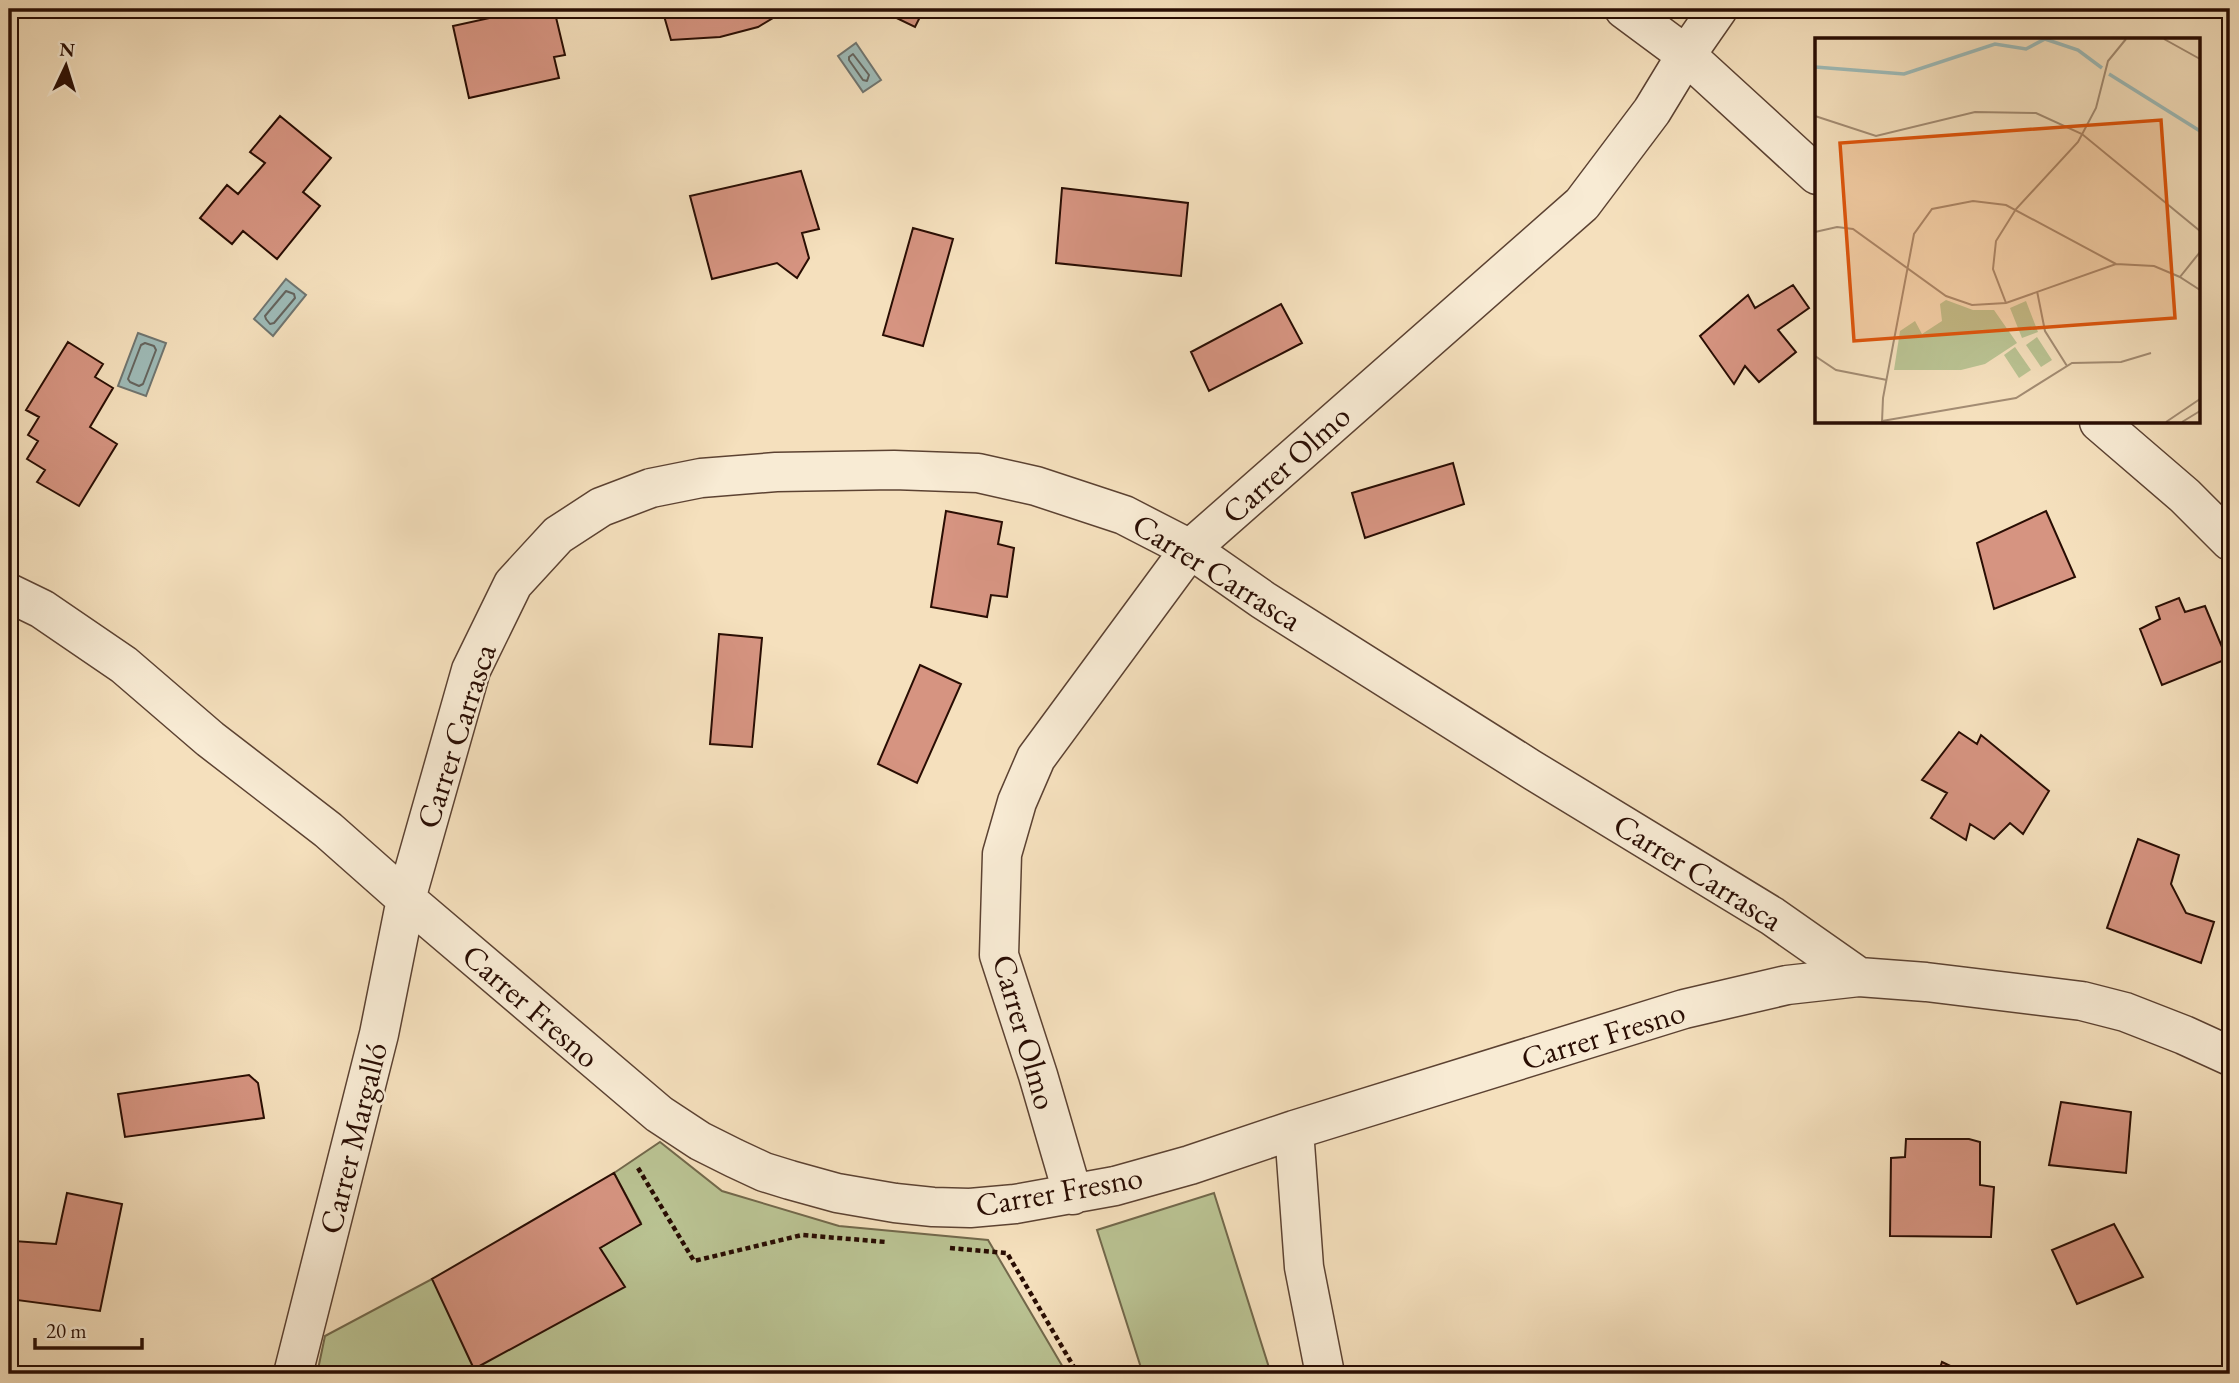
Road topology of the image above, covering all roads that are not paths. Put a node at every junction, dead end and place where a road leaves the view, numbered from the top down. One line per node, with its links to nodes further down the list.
1 (1624, 9): 3 (street)
2 (1718, 9): 3 (street, Carrer Olmo)
3 (1686, 55): 4 (street); 7 (street, Carrer Olmo)
4 (1815, 173)
5 (2101, 424): 6 (street)
6 (2230, 541)
7 (1190, 549): 9 (street, Carrer Carrasca); 10 (street, Carrer Carrasca); 13 (street, Carrer Olmo)
8 (9, 593): 9 (street, Carrer Fresno)
9 (406, 900): 13 (street, Carrer Fresno); 14 (street, Carrer Margalló)
10 (1859, 977): 11 (street, Carrer Fresno); 12 (street, Carrer Fresno)
11 (2230, 1056)
12 (1294, 1129): 13 (street, Carrer Fresno); 15 (street)
13 (1073, 1195)
14 (293, 1374)
15 (1325, 1374)

